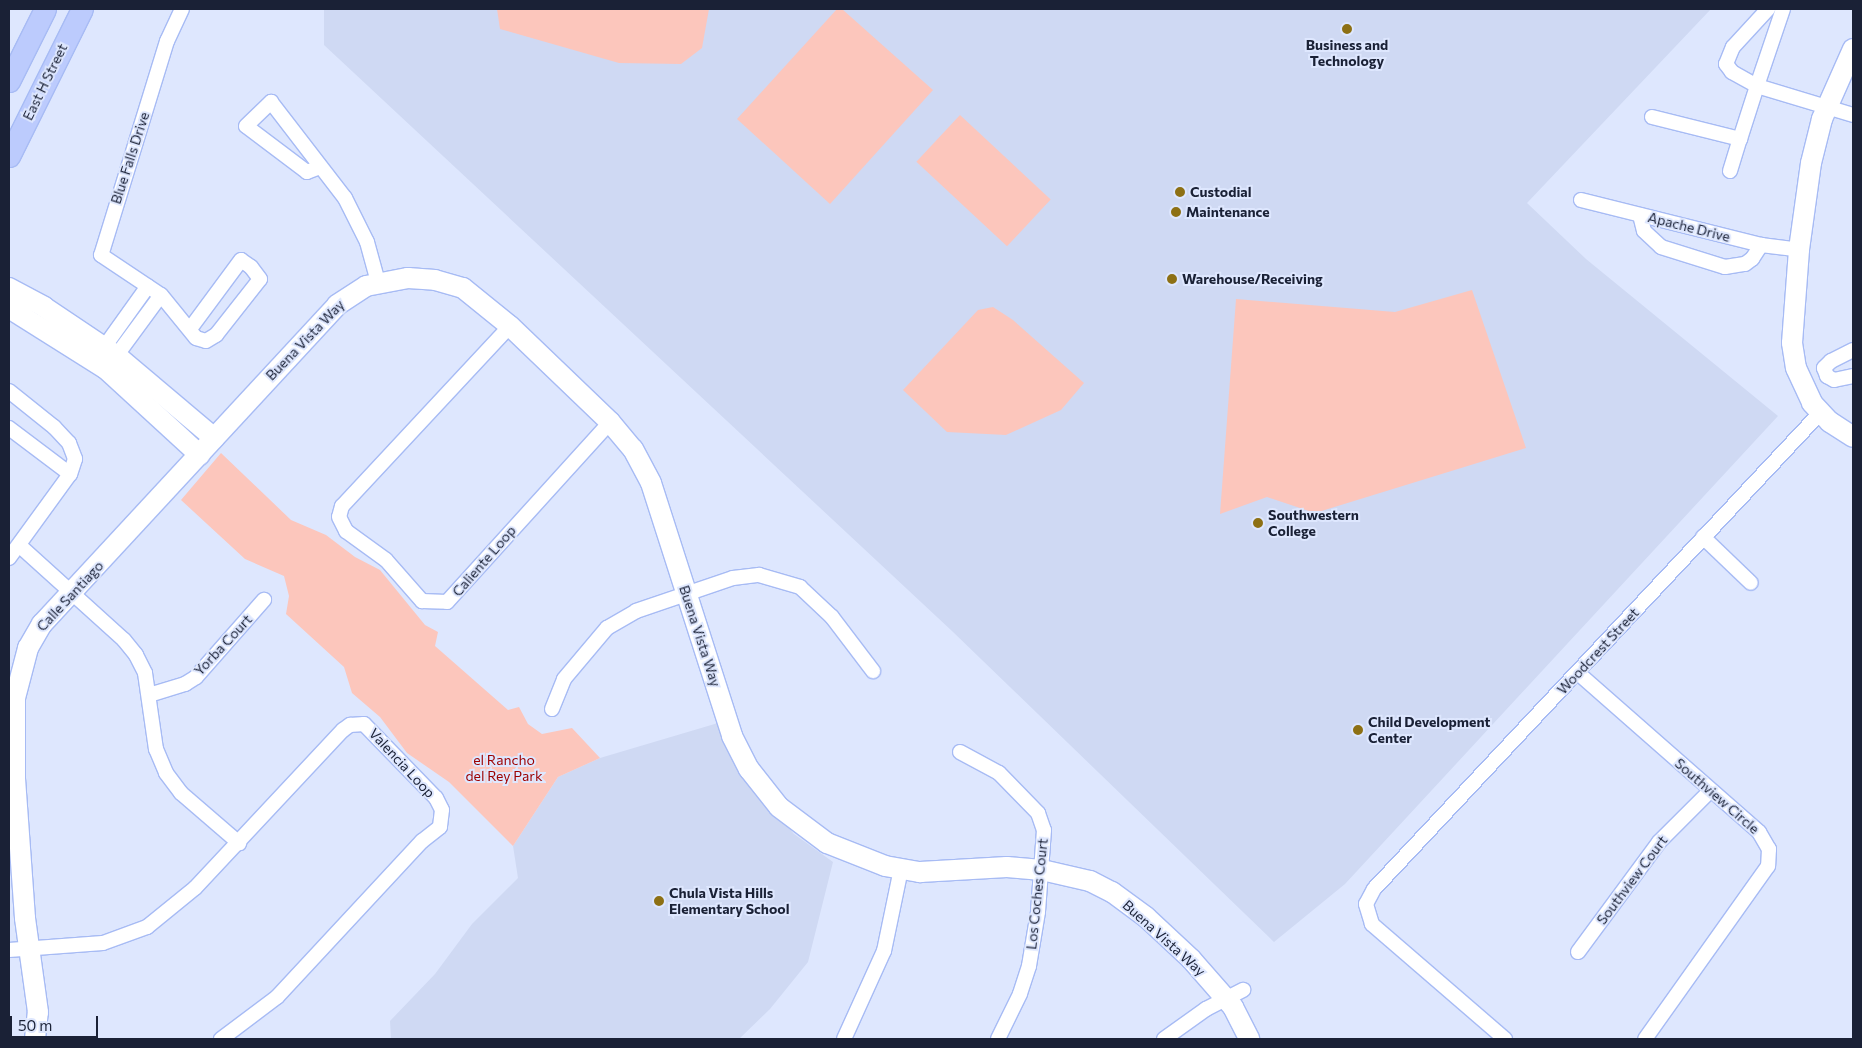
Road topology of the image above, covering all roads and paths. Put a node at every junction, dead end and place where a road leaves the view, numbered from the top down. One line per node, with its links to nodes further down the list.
1 (45, 9): 7 (main road)
2 (82, 9): 13 (main road, East H Street)
3 (182, 9): 21 (street, Blue Falls Drive)
4 (1768, 9): 8 (street)
5 (1783, 9): 8 (street)
6 (1853, 49): 9 (street)
7 (9, 81)
8 (1757, 86): 9 (street); 12 (street)
9 (1827, 107): 10 (street); 19 (street)
10 (1853, 115)
11 (1652, 117): 12 (street)
12 (1740, 138): 15 (street)
13 (9, 156)
14 (320, 167): 14 (street); 20 (street)
15 (1730, 170)
16 (1581, 200): 17 (street, Apache Drive)
17 (1640, 215): 18 (street, Apache Drive); 18 (street)
18 (1761, 245): 19 (street, Apache Drive)
19 (1799, 250): 31 (street)
20 (378, 282): 25 (street, Buena Vista Way); 34 (street, Buena Vista Way)
21 (148, 286): 23 (street, Blue Falls Drive); 28 (street)
22 (9, 288): 28 (street)
23 (161, 295): 26 (street, Blue Falls Drive); 28 (street)
24 (9, 308): 28 (street)
25 (510, 326): 32 (street, Buena Vista Way); 32 (street, Caliente Loop)
26 (190, 329): 26 (street)
27 (1853, 350): 29 (street)
28 (105, 358): 34 (street); 36 (street)
29 (1853, 376)
30 (9, 391): 37 (street)
31 (1820, 412): 35 (street); 38 (street, Woodcrest Street)
32 (610, 422): 43 (street, Buena Vista Way)
33 (9, 428): 37 (street)
34 (214, 438): 36 (street, Buena Vista Way)
35 (1853, 438)
36 (200, 455): 42 (street, Calle Santiago)
37 (70, 474): 39 (street)
38 (1703, 537): 41 (street); 46 (street, Woodcrest Street)
39 (20, 546): 40 (street); 42 (street)
40 (9, 558)
41 (1751, 583)
42 (74, 592): 47 (street); 50 (street, Calle Santiago)
43 (686, 594): 45 (street); 48 (street); 53 (street, Buena Vista Way)
44 (264, 600): 47 (street, Yorba Court)
45 (873, 671)
46 (1578, 673): 51 (street, Southview Circle); 65 (street, Woodcrest Street)
47 (149, 695): 52 (street)
48 (552, 709)
49 (960, 752): 54 (street, Los Coches Court)
50 (12, 777): 55 (street, Calle Santiago)
51 (1710, 791): 57 (street, Southview Court); 66 (street, Southview Circle)
52 (239, 843): 55 (street, Valencia Loop); 60 (street, Valencia Loop)
53 (901, 869): 54 (street, Buena Vista Way); 61 (street)
54 (1042, 870): 58 (street, Buena Vista Way); 62 (street, Los Coches Court)
55 (30, 946): 56 (street, Valencia Loop); 59 (street, Calle Santiago)
56 (9, 950)
57 (1578, 952)
58 (1235, 994): 63 (street); 64 (street, Buena Vista Way)
59 (34, 1039)
60 (221, 1039)
61 (844, 1039)
62 (998, 1039)
63 (1164, 1039)
64 (1249, 1039)
65 (1505, 1039)
66 (1645, 1039)

